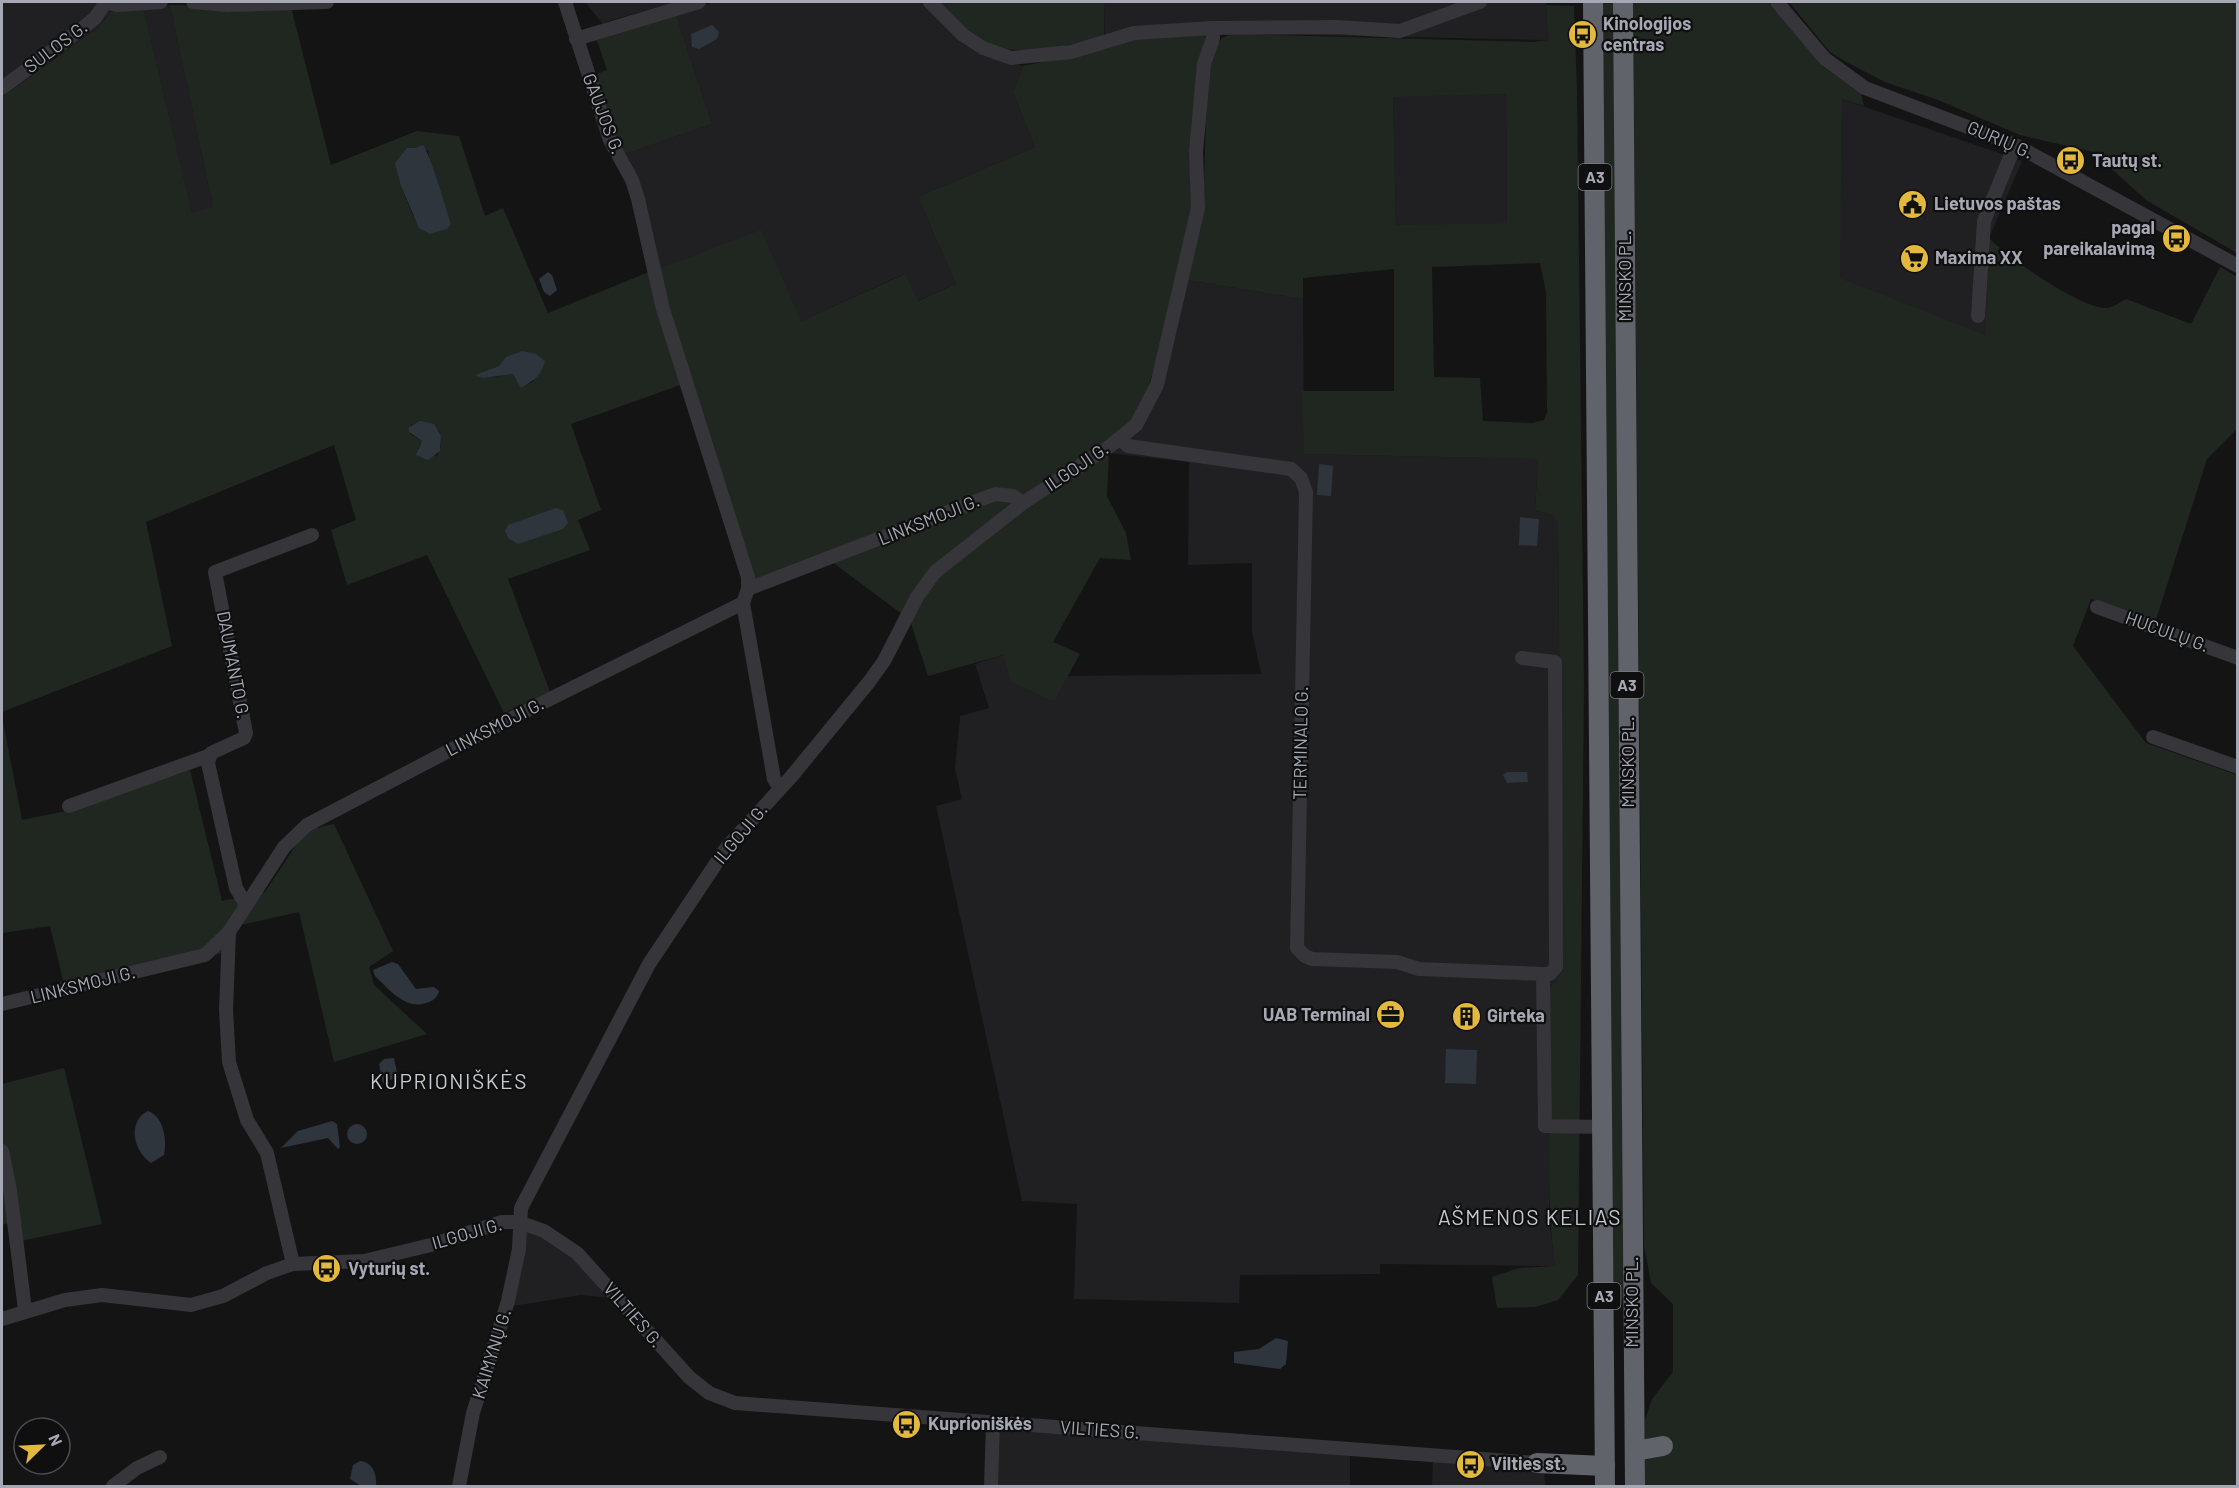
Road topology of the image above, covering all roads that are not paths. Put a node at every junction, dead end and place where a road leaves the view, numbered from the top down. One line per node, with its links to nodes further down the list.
1 (105, 2): 2 (street); 14 (street, SULOS G.)
2 (161, 2)
3 (194, 2): 4 (street)
4 (327, 2)
5 (565, 2): 13 (street, GAUJOS G.)
6 (699, 2): 13 (street)
7 (930, 2): 12 (street)
8 (1480, 2): 12 (street)
9 (1593, 2): 37 (highway, MINSKO PL. / A3)
10 (1623, 2): 44 (highway, MINSKO PL. / A3)
11 (1777, 2): 15 (street, GURIŲ G.)
12 (1212, 28): 18 (street, ILGOJI G.)
13 (576, 39): 21 (street, GAUJOS G.)
14 (2, 88)
15 (2015, 145): 16 (street, GURIŲ G.); 17 (street)
16 (2238, 266)
17 (1978, 316)
18 (1120, 439): 19 (street, ILGOJI G.); 34 (street, TERMINALO G.)
19 (1023, 503): 21 (street, LINKSMOJI G.); 29 (street, ILGOJI G.)
20 (312, 535): 27 (street, DAUMANTO G.)
21 (748, 589): 22 (street)
22 (743, 603): 29 (street); 31 (street, LINKSMOJI G.)
23 (2097, 607): 25 (street, HUCULŲ G.)
24 (1522, 658): 34 (street)
25 (2238, 658)
26 (2153, 737): 28 (street)
27 (208, 756): 30 (street); 31 (street)
28 (2238, 767)
29 (780, 788): 39 (street, ILGOJI G.)
30 (69, 806)
31 (246, 905): 32 (street, LINKSMOJI G.)
32 (229, 932): 33 (street, LINKSMOJI G.); 35 (street)
33 (204, 955): 35 (street); 36 (street, LINKSMOJI G.)
34 (1543, 974): 37 (street)
35 (228, 975): 40 (street)
36 (2, 1004)
37 (1602, 1127): 41 (highway, MINSKO PL. / A3)
38 (2, 1151): 42 (street)
39 (519, 1222): 40 (street, ILGOJI G.); 45 (street, VILTIES G.); 52 (street, KAIMYNŲ G.)
40 (293, 1264): 42 (street, ILGOJI G.)
41 (1604, 1309): 44 (highway); 50 (highway, MINSKO PL. / A3)
42 (25, 1310): 43 (street, ILGOJI G.)
43 (2, 1318)
44 (1634, 1422): 47 (highway, MINSKO PL. / A3)
45 (993, 1423): 49 (street, VILTIES G.); 53 (street)
46 (1663, 1446): 47 (highway)
47 (1635, 1451): 55 (highway, MINSKO PL. / A3)
48 (160, 1457): 51 (street)
49 (1537, 1463): 50 (highway)
50 (1605, 1466): 54 (highway, MINSKO PL. / A3)
51 (113, 1486)
52 (459, 1486)
53 (991, 1486)
54 (1605, 1486)
55 (1635, 1486)

